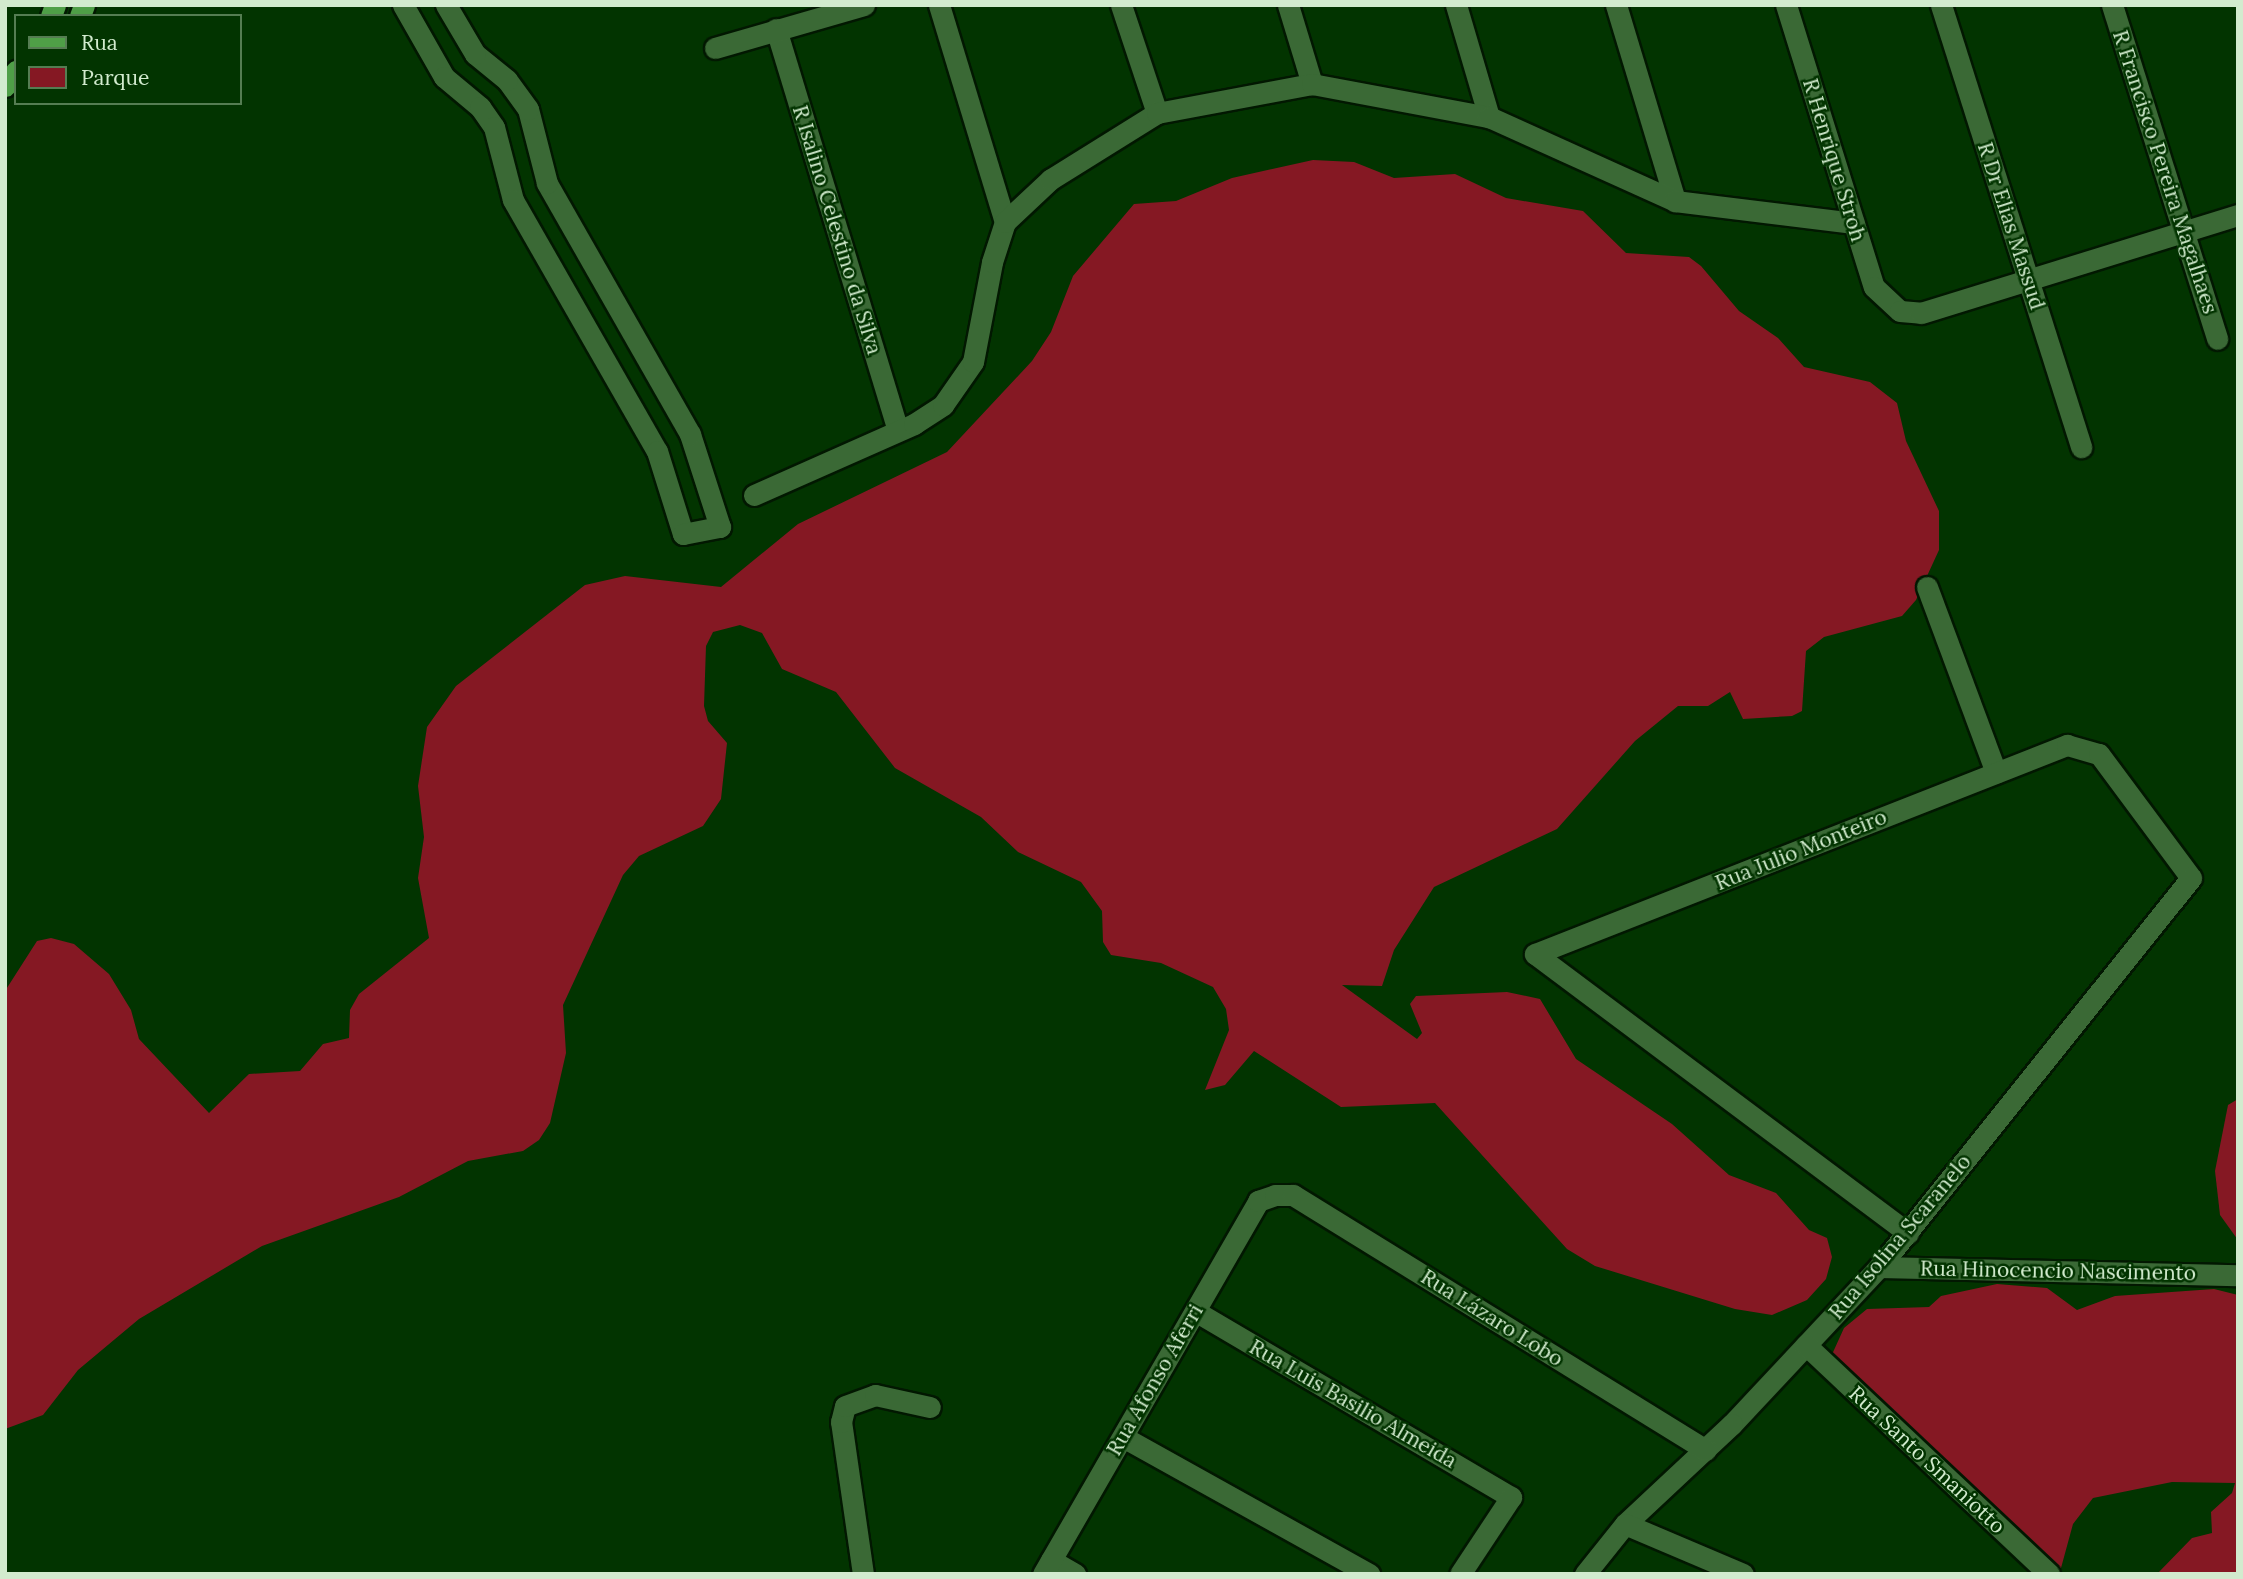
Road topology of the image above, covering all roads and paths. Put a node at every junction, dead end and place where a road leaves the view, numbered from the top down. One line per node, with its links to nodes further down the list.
1 (402, 5): 2 (street)
2 (446, 5)
3 (864, 5): 12 (street)
4 (939, 5): 19 (street)
5 (1121, 5): 15 (street)
6 (1288, 5): 14 (street)
7 (1456, 5): 16 (street)
8 (1616, 5): 17 (street)
9 (1786, 5): 20 (street, R Henrique Stroh)
10 (1941, 5): 22 (street, R Dr Elias Massud)
11 (2112, 5): 21 (street, R Francisco Pereira Magalhaes)
12 (776, 29): 13 (street); 24 (street, R Isalino Celestino da Silva)
13 (715, 48)
14 (1312, 84): 15 (street); 16 (street)
15 (1157, 113): 19 (street)
16 (1489, 117): 17 (street)
17 (1675, 201): 20 (street)
18 (2238, 215): 21 (street)
19 (1005, 222): 24 (street)
20 (1854, 223): 22 (street, R Henrique Stroh)
21 (2183, 232): 22 (street); 23 (street, R Francisco Pereira Magalhaes)
22 (2028, 280): 25 (street, R Dr Elias Massud)
23 (2217, 339)
24 (898, 430): 26 (street)
25 (2081, 447)
26 (754, 495)
27 (1927, 587): 28 (street)
28 (1996, 773): 29 (street, Rua Julio Monteiro); 31 (street, Rua Julio Monteiro)
29 (2191, 878): 31 (street, Rua Isolina Scaranelo)
30 (1275, 1195): 34 (street, Rua Afonso Aferri); 38 (street, Rua Lázaro Lobo)
31 (1908, 1233): 32 (street, Rua Isolina Scaranelo)
32 (1879, 1267): 33 (street, Rua Hinocencio Nascimento); 35 (street, Rua Isolina Scaranelo)
33 (2238, 1275)
34 (1195, 1311): 37 (street, Rua Afonso Aferri); 44 (street, Rua Luis Basilio Almeida)
35 (1806, 1345): 38 (street, Rua Isolina Scaranelo); 47 (street, Rua Santo Smaniotto)
36 (930, 1407): 41 (street)
37 (1123, 1437): 40 (street, Rua Afonso Aferri); 43 (street)
38 (1706, 1450): 39 (street, Rua Isolina Scaranelo)
39 (1625, 1524): 45 (street, Rua Isolina Scaranelo); 46 (street)
40 (1047, 1567): 42 (street)
41 (863, 1574)
42 (1075, 1574)
43 (1369, 1574)
44 (1460, 1574)
45 (1586, 1574)
46 (1743, 1574)
47 (2049, 1574)

